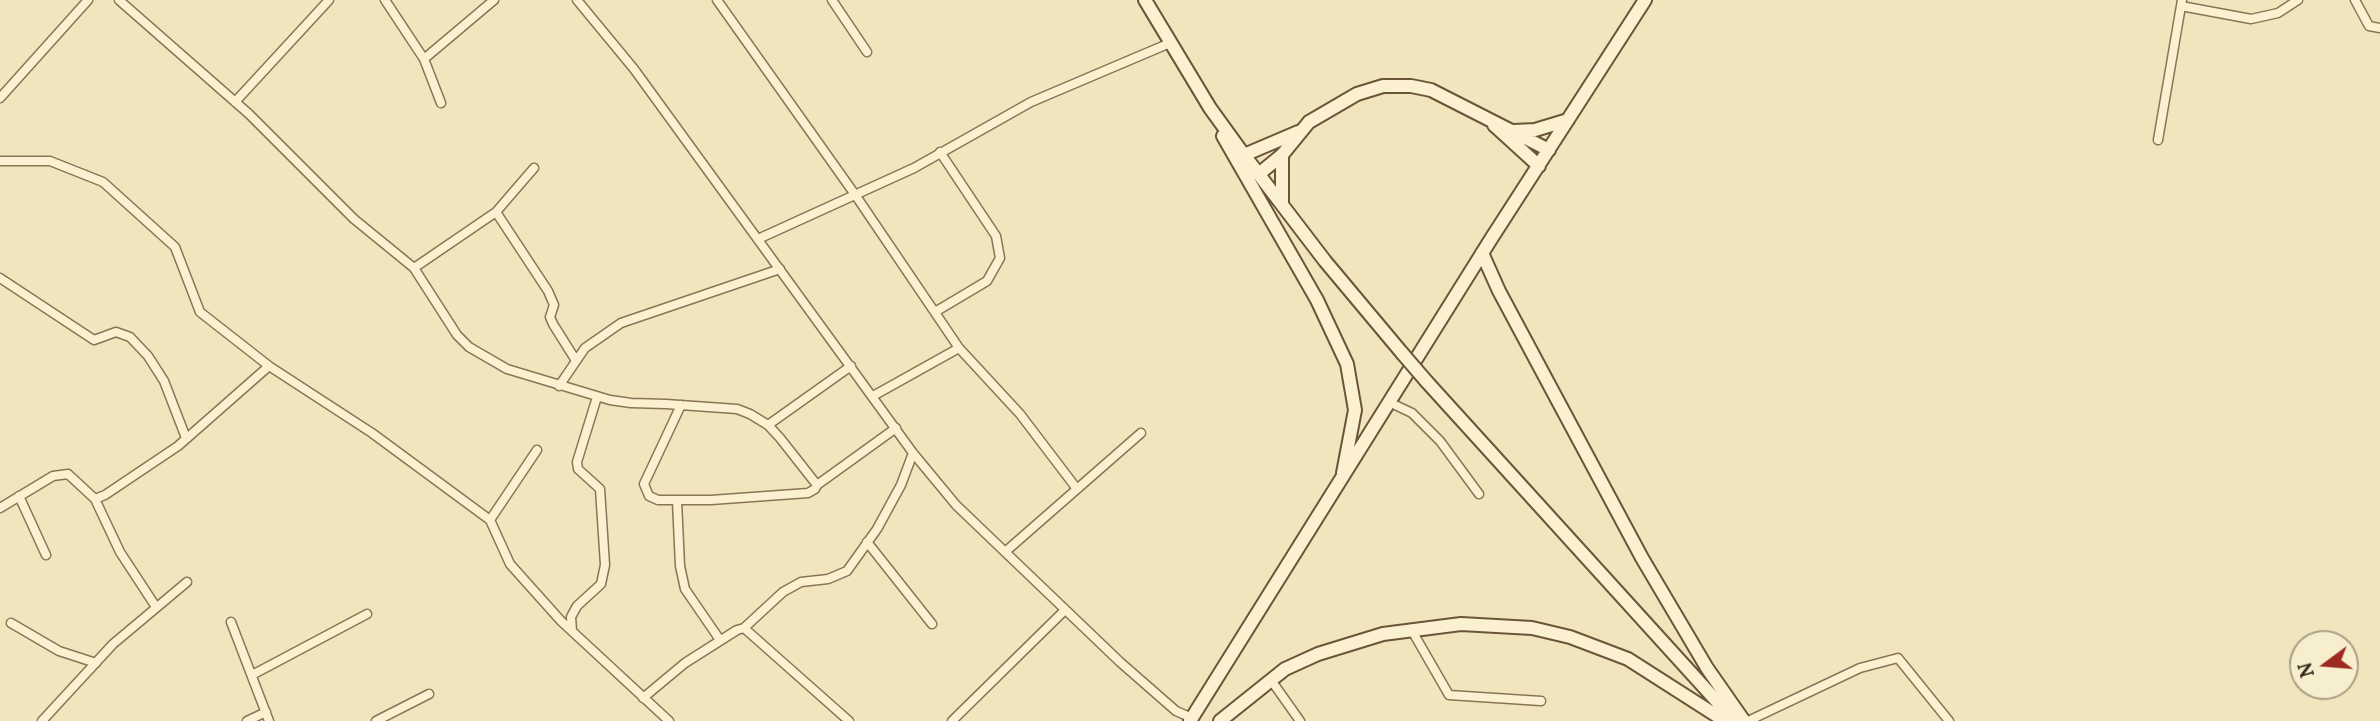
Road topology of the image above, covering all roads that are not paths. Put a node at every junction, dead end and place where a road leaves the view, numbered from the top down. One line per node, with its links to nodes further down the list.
1 (88, 0): 18 (street)
2 (119, 0): 19 (street)
3 (328, 0): 19 (street)
4 (385, 0): 17 (street)
5 (494, 0): 17 (street)
6 (578, 0): 38 (street)
7 (716, 0): 35 (street)
8 (832, 0): 16 (street)
9 (1145, 0): 15 (main road)
10 (1645, 0): 22 (main road)
11 (2298, 0): 13 (street)
12 (2355, 0): 14 (street)
13 (2182, 3): 26 (street)
14 (2380, 27)
15 (1170, 43): 21 (main road); 28 (street)
16 (867, 52)
17 (424, 59): 20 (street)
18 (0, 98)
19 (235, 102): 40 (street)
20 (441, 103)
21 (1210, 108): 29 (main road); 60 (main road)
22 (1568, 120): 24 (main road); 27 (main road)
23 (1492, 122): 24 (main road); 25 (main road); 32 (main road)
24 (1513, 131): 27 (main road)
25 (1298, 132): 29 (main road); 30 (main road)
26 (2158, 140)
27 (1549, 150): 32 (main road)
28 (940, 152): 35 (street); 43 (street)
29 (1244, 155): 34 (main road)
30 (1282, 155): 34 (main road); 36 (main road)
31 (0, 161): 46 (street)
32 (1539, 166): 39 (main road)
33 (534, 168): 37 (street)
34 (1259, 173): 36 (main road)
35 (856, 196): 38 (street); 43 (street)
36 (1282, 204): 99 (main road, bridge)
37 (496, 212): 40 (street); 45 (street)
38 (758, 239): 41 (street)
39 (1482, 253): 51 (main road); 100 (main road)
40 (414, 268): 48 (street)
41 (780, 269): 45 (street); 47 (street)
42 (0, 278): 56 (street)
43 (935, 312): 44 (street)
44 (959, 348): 49 (street); 61 (street)
45 (575, 359): 48 (street)
46 (269, 366): 56 (street); 67 (street)
47 (851, 366): 49 (street); 53 (street)
48 (559, 386): 50 (street)
49 (873, 396): 54 (street)
50 (597, 397): 52 (street); 80 (street)
51 (1391, 403): 60 (main road); 62 (street)
52 (681, 405): 53 (street); 65 (street)
53 (768, 425): 59 (street)
54 (896, 428): 58 (street); 59 (street)
55 (1141, 433): 61 (street)
56 (186, 438): 64 (street)
57 (537, 450): 67 (street)
58 (913, 453): 68 (street); 69 (street)
59 (817, 485): 65 (street)
60 (1339, 486): 89 (main road)
61 (1077, 489): 69 (street)
62 (1479, 494)
63 (19, 496): 64 (street); 66 (street); 70 (street)
64 (95, 499): 72 (street)
65 (677, 501): 81 (street)
66 (0, 508)
67 (489, 520): 80 (street)
68 (867, 542): 77 (street); 78 (street)
69 (1005, 552): 73 (street)
70 (46, 555)
71 (187, 582): 72 (street)
72 (156, 607): 82 (street)
73 (1065, 610): 89 (street); 95 (street)
74 (367, 614): 83 (street)
75 (231, 622): 83 (street)
76 (11, 623): 82 (street)
77 (932, 624)
78 (744, 628): 81 (street); 94 (street)
79 (1411, 629): 84 (main road); 87 (street); 98 (main road)
80 (572, 631): 86 (street)
81 (720, 640): 86 (street)
82 (96, 663): 90 (street)
83 (252, 675): 88 (street)
84 (1271, 680): 96 (main road); 97 (street)
85 (429, 694): 92 (street)
86 (643, 698): 93 (street)
87 (1541, 701)
88 (268, 717): 91 (street)
89 (1191, 720)
90 (42, 721)
91 (247, 721)
92 (376, 721)
93 (669, 721)
94 (849, 721)
95 (952, 721)
96 (1220, 721)
97 (1300, 721)
98 (1725, 721)
99 (1734, 721)
100 (1746, 721): 101 (street)
101 (1949, 721)

